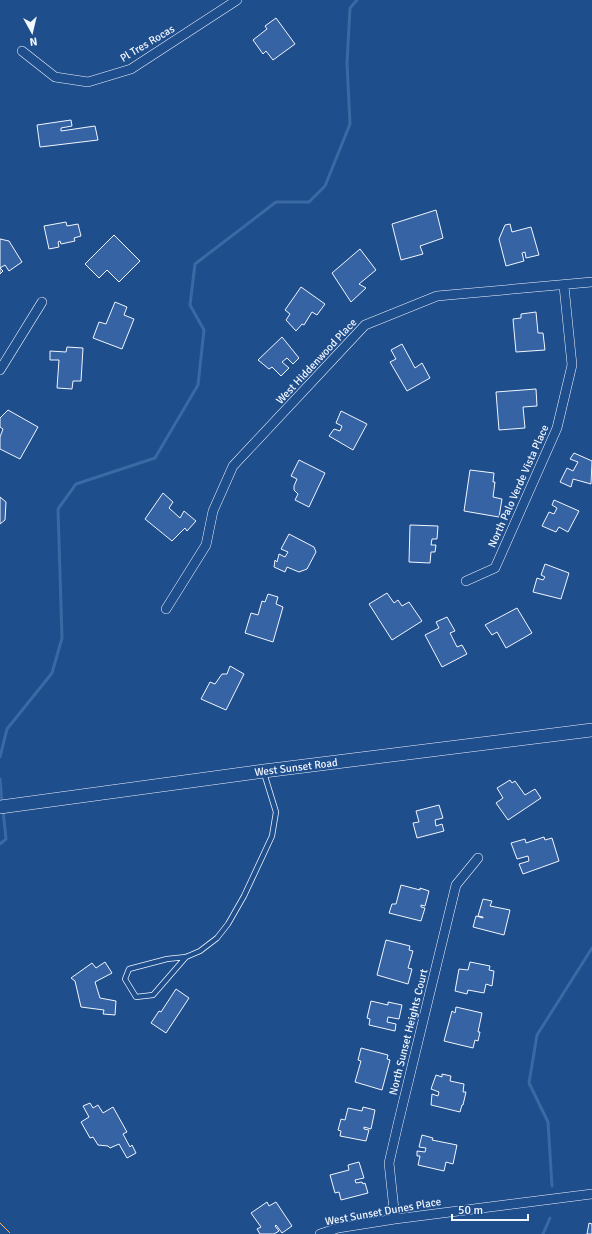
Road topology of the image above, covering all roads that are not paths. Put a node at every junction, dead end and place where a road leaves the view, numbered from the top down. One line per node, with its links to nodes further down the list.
1 (237, 0): 2 (street, Pl Tres Rocas)
2 (22, 51)
3 (592, 282): 4 (street, West Hiddenwood Place)
4 (564, 286): 7 (street, North Palo Verde Vista Place); 8 (street, West Hiddenwood Place)
5 (42, 302): 6 (street)
6 (0, 370)
7 (466, 581)
8 (166, 609)
9 (592, 730): 10 (street, West Sunset Road)
10 (264, 771): 11 (street, West Sunset Road); 13 (lane)
11 (0, 807)
12 (478, 858): 15 (street, North Sunset Heights Court)
13 (186, 957): 13 (lane)
14 (592, 1194): 15 (street, West Sunset Dunes Place)
15 (395, 1220): 16 (street, West Sunset Dunes Place)
16 (320, 1234)

